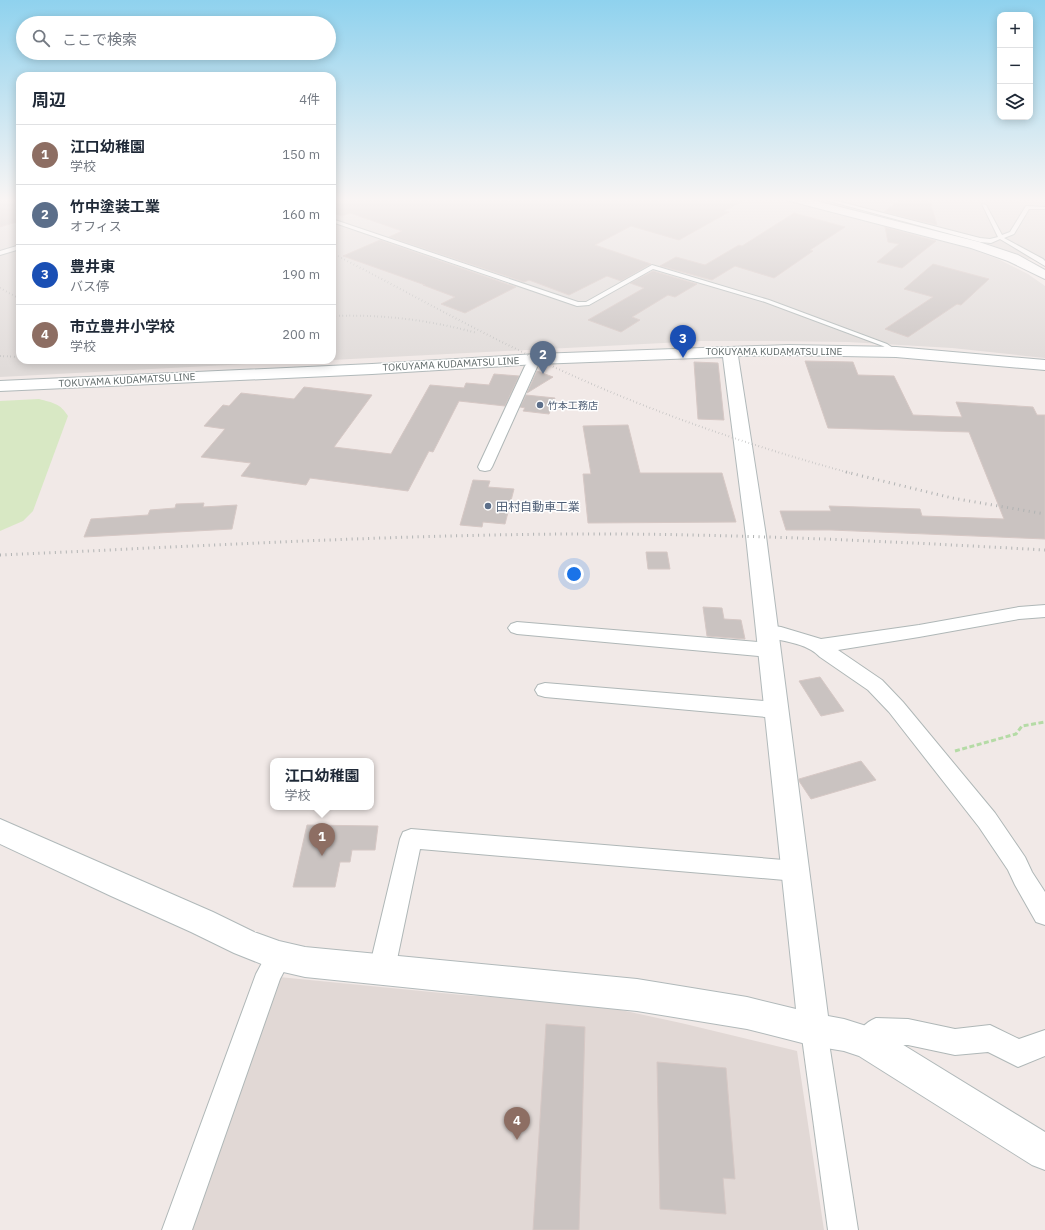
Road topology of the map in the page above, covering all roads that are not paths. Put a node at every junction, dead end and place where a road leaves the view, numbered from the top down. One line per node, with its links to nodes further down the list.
1 (435, 255): 6 (lane)
2 (1005, 255): 4 (main road)
3 (1033, 255): 4 (lane)
4 (1044, 271)
5 (730, 351): 6 (main road, TOKUYAMA KUDAMATSU LINE); 7 (main road, TOKUYAMA KUDAMATSU LINE); 13 (main road)
6 (896, 352): 8 (main road, TOKUYAMA KUDAMATSU LINE)
7 (537, 359): 9 (main road, TOKUYAMA KUDAMATSU LINE); 10 (street)
8 (1045, 365)
9 (0, 386)
10 (485, 467)
11 (1045, 611): 14 (street)
12 (517, 628): 13 (street)
13 (768, 640): 14 (street); 16 (main road)
14 (821, 646): 19 (street)
15 (545, 690): 16 (street)
16 (777, 710): 18 (main road)
17 (0, 831): 20 (main road)
18 (796, 871): 21 (street); 22 (main road)
19 (1045, 914)
20 (279, 956): 21 (main road); 26 (street)
21 (382, 969): 22 (main road)
22 (814, 1030): 23 (main road); 27 (street)
23 (867, 1042): 24 (street); 25 (main road)
24 (1045, 1043)
25 (1045, 1152)
26 (177, 1230)
27 (843, 1230)

